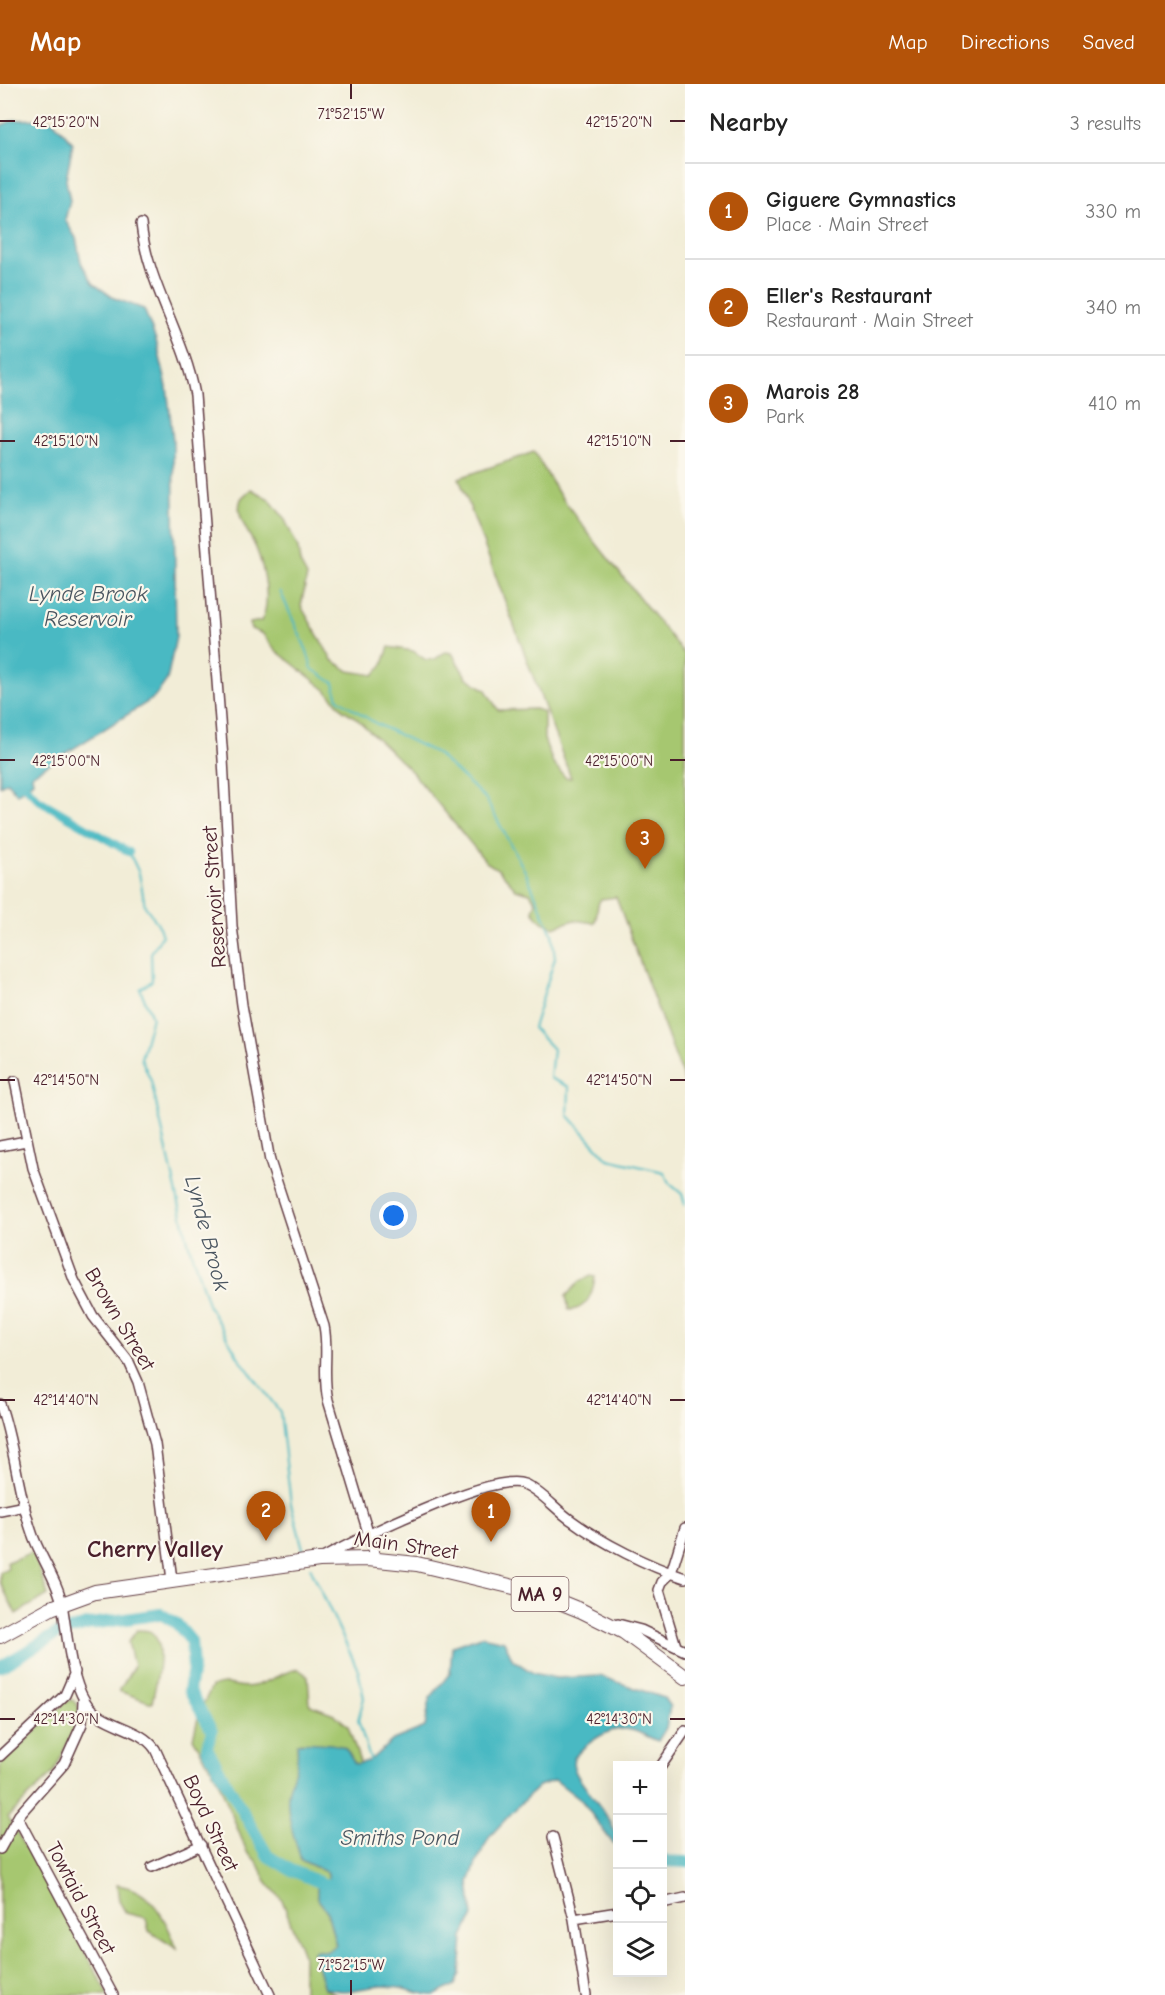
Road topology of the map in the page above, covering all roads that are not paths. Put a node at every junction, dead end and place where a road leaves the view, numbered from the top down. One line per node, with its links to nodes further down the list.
1 (141, 224): 9 (street, Reservoir Street)
2 (15, 1082): 3 (street, Brown Street)
3 (26, 1142): 4 (street); 14 (street, Brown Street)
4 (0, 1146)
5 (0, 1404): 6 (street)
6 (25, 1506): 7 (street); 15 (street)
7 (0, 1511)
8 (685, 1528): 12 (street)
9 (368, 1533): 10 (street, Reservoir Street); 11 (street); 12 (street)
10 (376, 1559): 11 (highway, Main Street / MA 9); 16 (highway, Main Street / MA 9)
11 (310, 1561): 14 (highway, Main Street / MA 9)
12 (671, 1573): 13 (street); 18 (street)
13 (685, 1578)
14 (172, 1580): 15 (highway, Main Street / MA 9)
15 (62, 1603): 17 (highway, Main Street / MA 9); 19 (street)
16 (607, 1623): 18 (street); 20 (highway, Main Street / MA 9)
17 (0, 1636)
18 (680, 1648)
19 (75, 1670): 21 (street); 23 (street)
20 (685, 1677)
21 (83, 1698): 25 (street); 27 (street, Boyd Street)
22 (685, 1731): 24 (street)
23 (0, 1756)
24 (664, 1761)
25 (18, 1818): 28 (street); 34 (street, Towtaid Street)
26 (553, 1837): 33 (street)
27 (201, 1845): 29 (street); 35 (street, Boyd Street)
28 (0, 1849)
29 (152, 1868)
30 (685, 1898): 31 (street)
31 (667, 1902)
32 (613, 1913): 33 (street)
33 (574, 1919): 36 (street)
34 (113, 1995)
35 (270, 1995)
36 (586, 1995)

